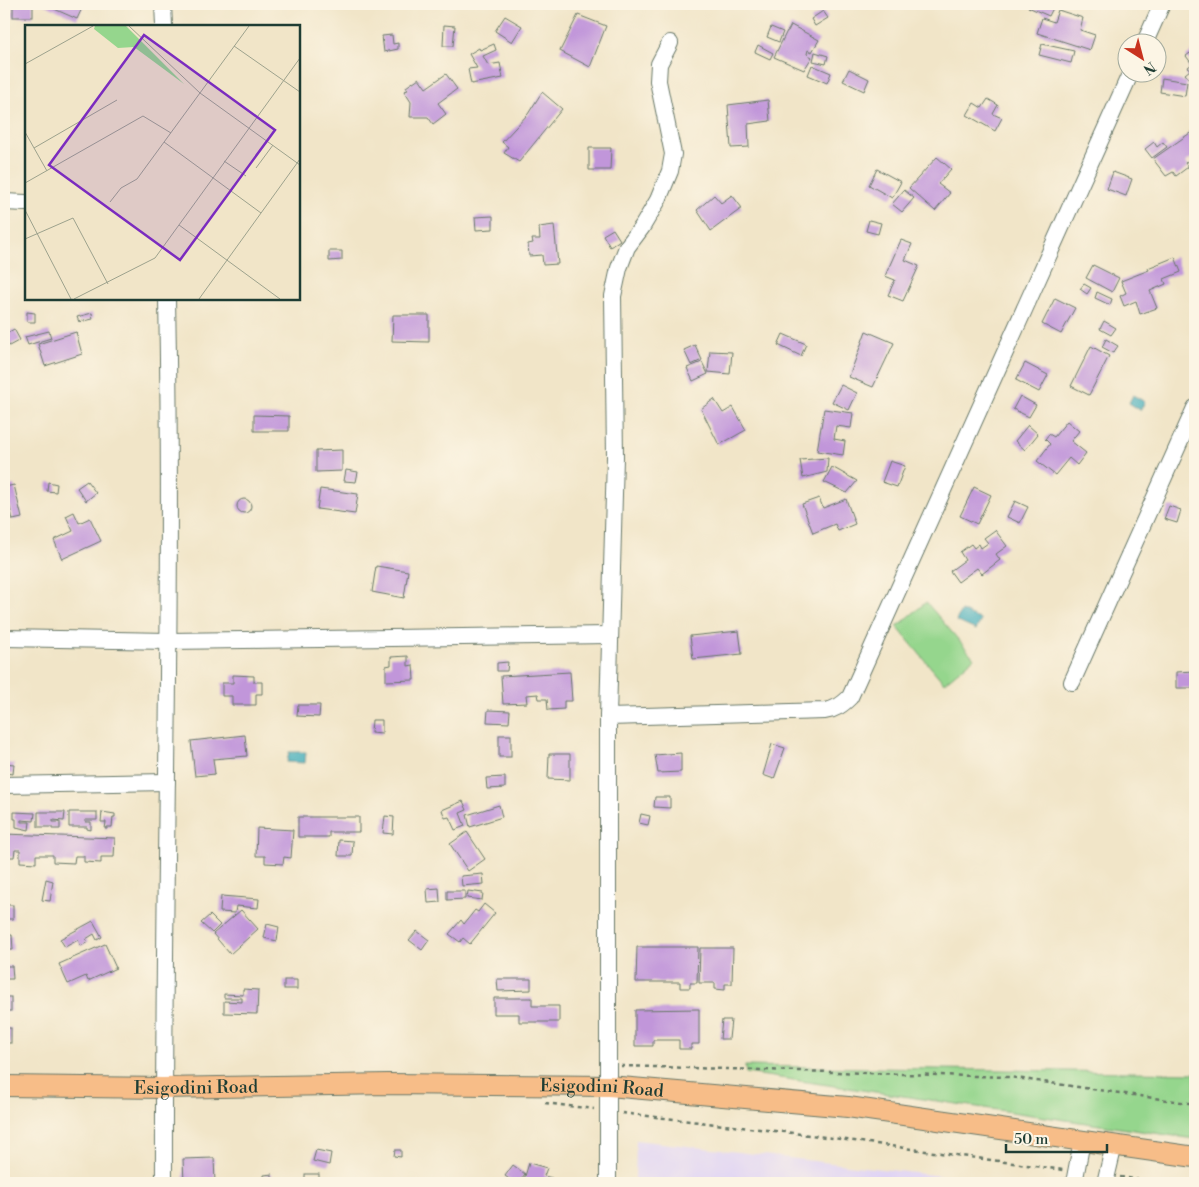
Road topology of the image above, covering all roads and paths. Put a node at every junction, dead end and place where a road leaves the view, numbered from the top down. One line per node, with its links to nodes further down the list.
1 (163, 4): 3 (street)
2 (1162, 4): 4 (street)
3 (164, 25)
4 (1149, 32)
5 (670, 43): 11 (street)
6 (1127, 82): 15 (street)
7 (4, 202): 8 (street)
8 (25, 203)
9 (167, 300): 13 (street)
10 (1195, 408): 14 (street)
11 (610, 635): 13 (street); 15 (street)
12 (4, 638): 13 (street)
13 (169, 641): 16 (street)
14 (1072, 682)
15 (608, 717): 18 (street)
16 (167, 782): 17 (street); 21 (street)
17 (4, 785)
18 (609, 1065): 20 (street); 23 (path)
19 (4, 1086): 21 (main road, Esigodini Road)
20 (609, 1086): 21 (main road, Esigodini Road); 24 (street); 25 (main road, Esigodini Road)
21 (163, 1088): 30 (street)
22 (544, 1103): 24 (path)
23 (1195, 1104)
24 (609, 1111): 28 (path); 31 (street)
25 (1082, 1141): 26 (main road, Esigodini Road); 28 (street)
26 (1114, 1145): 27 (main road, Esigodini Road); 29 (street)
27 (1195, 1157)
28 (1074, 1177)
29 (1106, 1179): 32 (path)
30 (164, 1183)
31 (608, 1183)
32 (1163, 1183)

